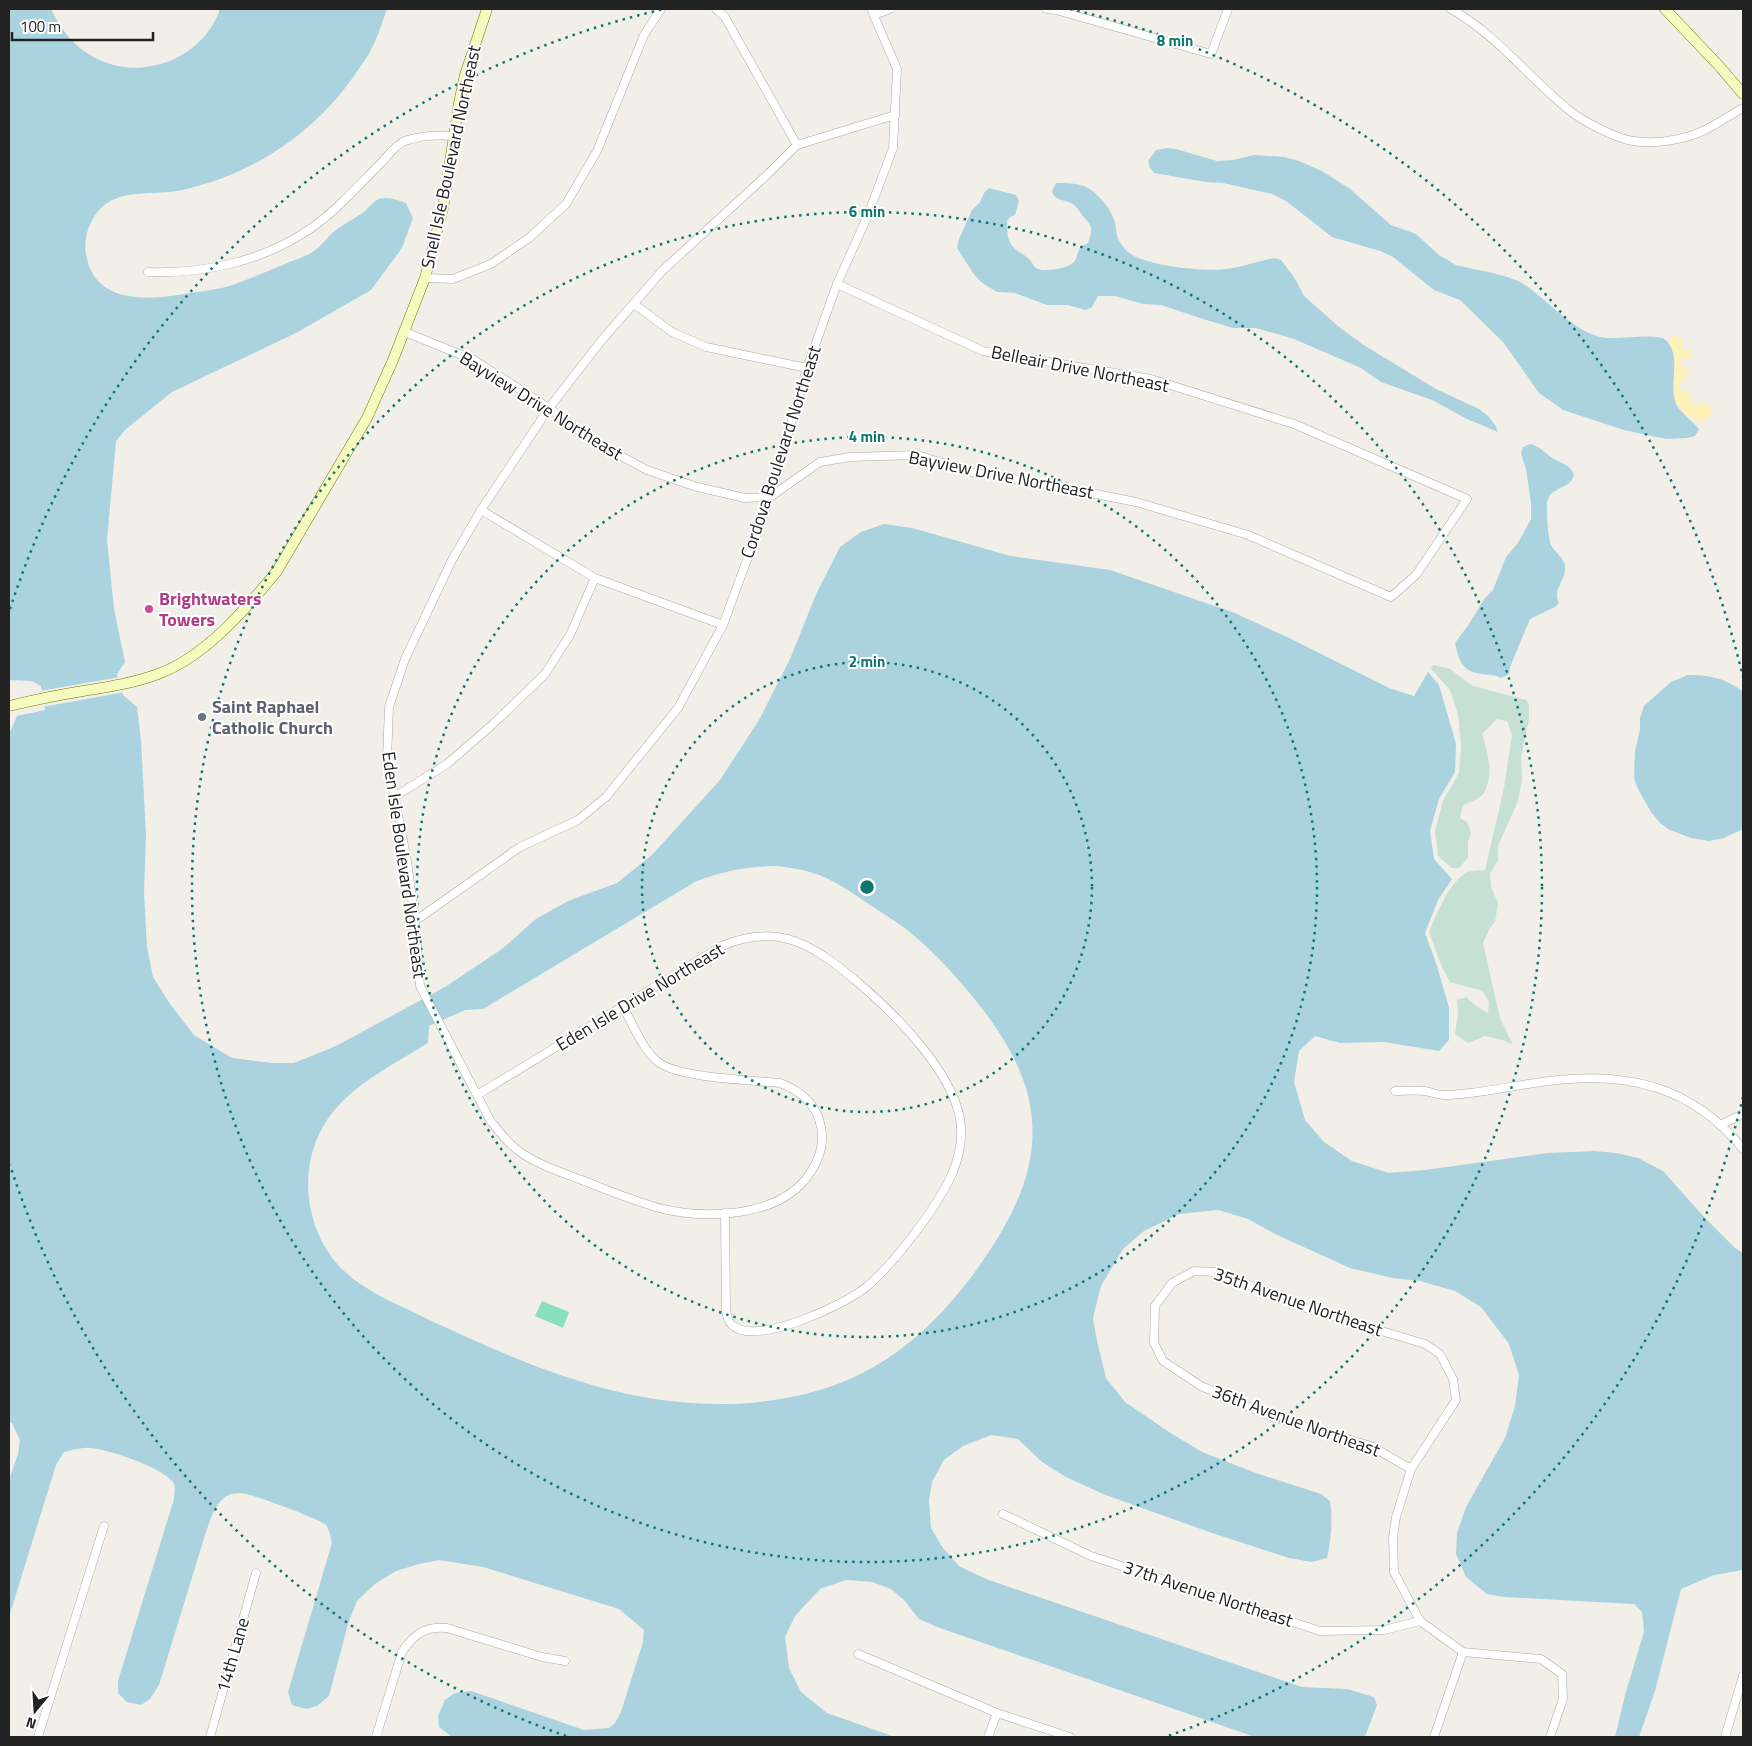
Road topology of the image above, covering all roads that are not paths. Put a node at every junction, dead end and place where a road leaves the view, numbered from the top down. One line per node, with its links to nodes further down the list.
1 (487, 9): 13 (street, Snell Isle Boulevard Northeast)
2 (661, 9): 16 (street)
3 (716, 9): 14 (street)
4 (890, 9): 9 (street)
5 (1046, 9): 6 (street)
6 (1228, 9)
7 (1451, 9): 11 (street)
8 (1665, 9): 10 (street)
9 (872, 12): 12 (street, Cordova Boulevard Northeast)
10 (1743, 94)
11 (1743, 108)
12 (896, 115): 14 (street, Eden Isle Boulevard Northeast); 17 (street, Cordova Boulevard Northeast)
13 (454, 136): 15 (street); 16 (street, Snell Isle Boulevard Northeast)
14 (797, 145): 18 (street, Eden Isle Boulevard Northeast)
15 (148, 272)
16 (425, 278): 19 (street, Snell Isle Boulevard Northeast)
17 (837, 284): 20 (street, Cordova Boulevard Northeast); 25 (street, Belleair Drive Northeast)
18 (634, 304): 20 (street); 21 (street, Eden Isle Boulevard Northeast)
19 (405, 332): 21 (street, Bayview Drive Northeast); 27 (street, Snell Isle Boulevard Northeast)
20 (807, 368): 22 (street, Cordova Boulevard Northeast)
21 (549, 408): 22 (street, Bayview Drive Northeast); 23 (street, Eden Isle Boulevard Northeast)
22 (770, 497): 25 (street, Bayview Drive Northeast); 26 (street, Cordova Boulevard Northeast)
23 (481, 510): 24 (street); 28 (street, Eden Isle Boulevard Northeast)
24 (595, 578): 26 (street); 28 (street)
25 (1391, 597)
26 (723, 625): 29 (street, Cordova Boulevard Northeast)
27 (9, 706)
28 (394, 797): 29 (street, Eden Isle Boulevard Northeast)
29 (415, 921): 32 (street, Eden Isle Boulevard Northeast)
30 (623, 1007): 32 (street, Eden Isle Drive Northeast); 36 (street, Eden Isle Boulevard Northeast); 36 (street, Eden Isle Drive Northeast)
31 (1394, 1091): 34 (street)
32 (477, 1095): 36 (street, Eden Isle Boulevard Northeast)
33 (1743, 1114): 34 (street)
34 (1720, 1125): 35 (street)
35 (1743, 1149)
36 (726, 1213)
37 (1160, 1297): 38 (street, 36th Avenue Northeast); 38 (street, 35th Avenue Northeast)
38 (1411, 1469): 42 (street)
39 (1003, 1514): 42 (street, 37th Avenue Northeast)
40 (104, 1526): 48 (street)
41 (256, 1573): 49 (street, 14th Lane)
42 (1420, 1622): 43 (street)
43 (1463, 1652): 53 (street); 54 (street)
44 (858, 1654): 47 (street)
45 (565, 1660): 50 (street)
46 (1743, 1676): 55 (street)
47 (997, 1713): 51 (street); 52 (street)
48 (38, 1737)
49 (210, 1737)
50 (376, 1737)
51 (988, 1737)
52 (1070, 1737)
53 (1434, 1737)
54 (1550, 1737)
55 (1725, 1737)

